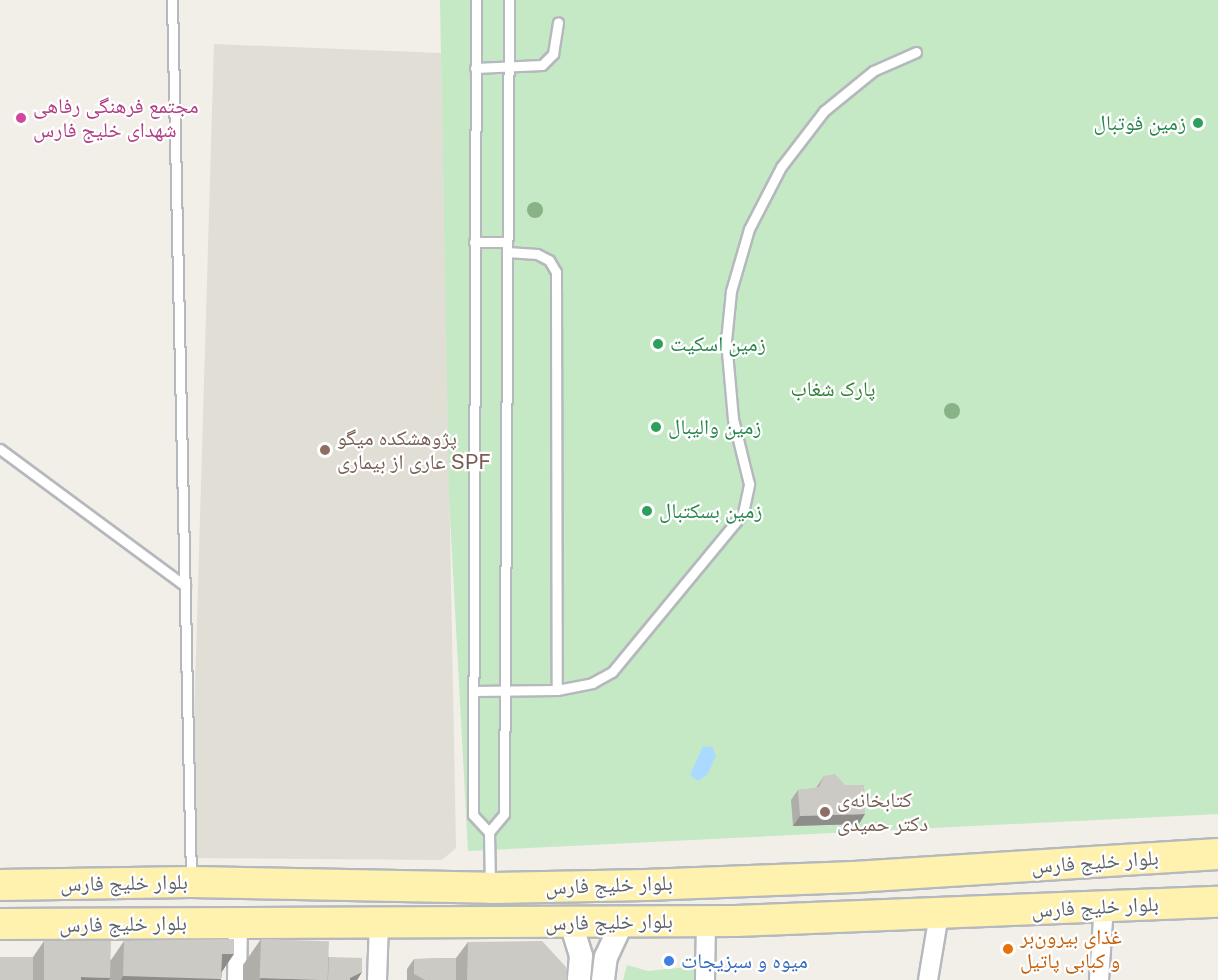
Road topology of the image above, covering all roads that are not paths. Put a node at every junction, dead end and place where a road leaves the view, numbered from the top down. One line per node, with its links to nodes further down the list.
1 (172, 0): 11 (lane)
2 (476, 0): 6 (lane)
3 (509, 0): 7 (lane)
4 (558, 22): 7 (lane)
5 (916, 52): 12 (lane)
6 (475, 68): 7 (lane); 8 (lane)
7 (508, 68): 9 (lane)
8 (474, 242): 9 (lane); 13 (lane)
9 (507, 247): 12 (lane); 14 (lane)
10 (0, 450): 11 (lane)
11 (185, 586): 17 (lane)
12 (557, 690): 14 (lane)
13 (473, 692): 14 (lane); 15 (lane)
14 (505, 692): 15 (lane)
15 (489, 832): 20 (lane)
16 (1218, 854): 20 (main road, بلوار خلیج ‌فارس)
17 (191, 882): 18 (main road, بلوار خلیج ‌فارس); 19 (main road, بلوار خلیج ‌فارس)
18 (0, 885)
19 (372, 887): 20 (main road, بلوار خلیج ‌فارس); 26 (main road)
20 (490, 888)
21 (1218, 902): 22 (main road, بلوار خلیج‌ فارس)
22 (1104, 905): 23 (main road, بلوار خلیج‌ فارس); 36 (street)
23 (939, 914): 24 (main road, بلوار خلیج‌ فارس); 35 (street)
24 (705, 921): 27 (main road, بلوار خلیج‌ فارس); 34 (street)
25 (238, 922): 26 (main road, بلوار خلیج‌ فارس); 29 (main road, بلوار خلیج‌ فارس); 30 (street)
26 (375, 922): 28 (main road, بلوار خلیج‌ فارس); 31 (street)
27 (622, 922): 28 (main road, بلوار خلیج‌ فارس); 33 (street)
28 (571, 923): 32 (street)
29 (0, 924)
30 (237, 980)
31 (377, 980)
32 (579, 980)
33 (603, 980)
34 (705, 980)
35 (928, 980)
36 (1099, 980)

